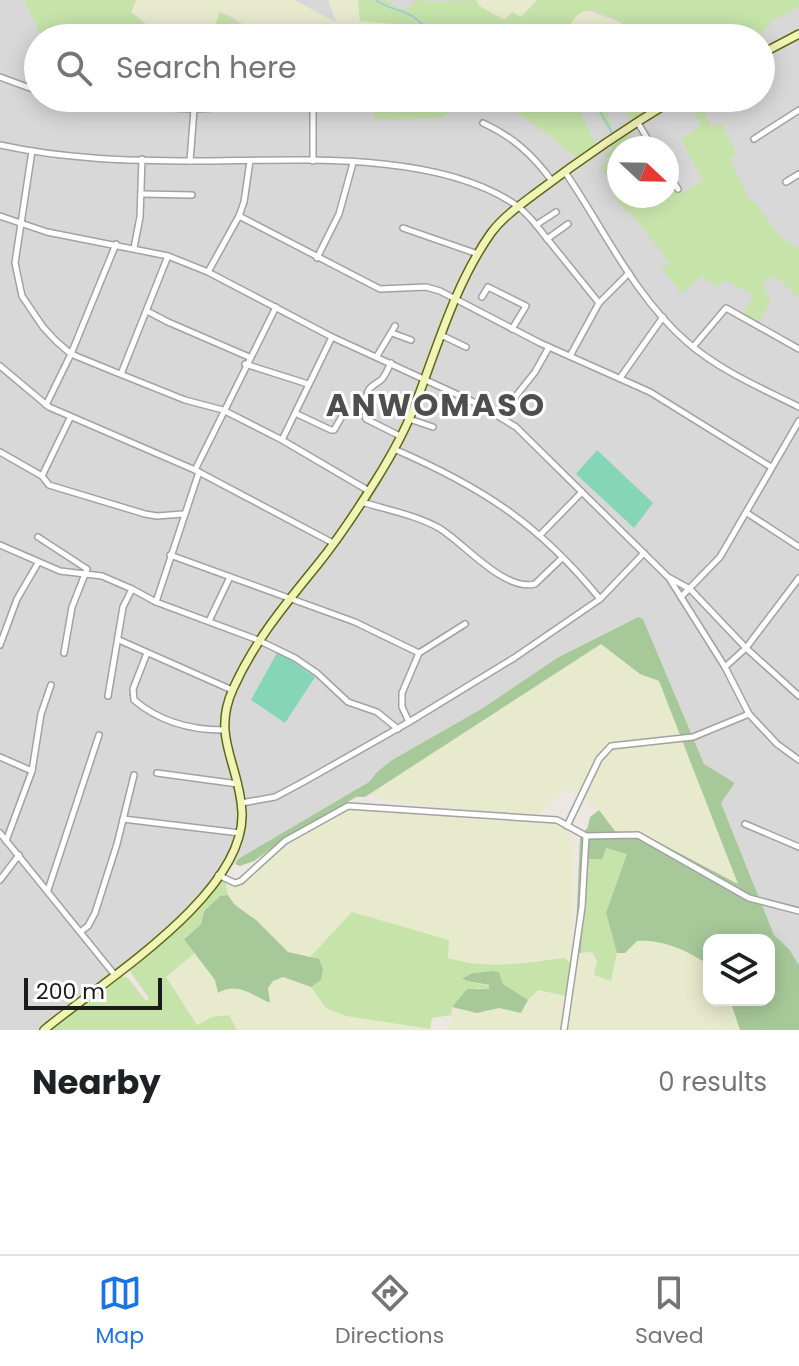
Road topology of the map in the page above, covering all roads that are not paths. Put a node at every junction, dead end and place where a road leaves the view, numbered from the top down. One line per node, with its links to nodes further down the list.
1 (799, 34): 2 (street)
2 (775, 47)
3 (0, 77): 4 (street)
4 (24, 86)
5 (799, 110): 12 (street)
6 (194, 112): 16 (street)
7 (313, 112): 18 (street)
8 (655, 112): 10 (street)
9 (483, 123): 22 (street)
10 (638, 123): 11 (street); 20 (street)
11 (646, 136)
12 (754, 139)
13 (0, 145): 14 (street)
14 (32, 151): 15 (street); 30 (street)
15 (142, 159): 16 (street); 24 (street)
16 (190, 161): 17 (street)
17 (250, 161): 18 (street); 29 (street)
18 (313, 161): 19 (street)
19 (353, 163): 26 (street); 39 (street)
20 (565, 172): 22 (street); 41 (street)
21 (799, 174): 23 (street)
22 (552, 181): 26 (street)
23 (786, 182)
24 (141, 194): 25 (street); 36 (street)
25 (192, 195)
26 (518, 206): 32 (street); 37 (street)
27 (556, 212): 32 (street)
28 (0, 216): 30 (street)
29 (239, 216): 39 (street); 40 (street)
30 (23, 224): 35 (street); 58 (street)
31 (568, 224): 34 (street)
32 (536, 225): 34 (street)
33 (403, 228): 37 (street)
34 (547, 239): 44 (street)
35 (116, 244): 36 (street); 58 (street)
36 (134, 248): 38 (street)
37 (478, 254): 43 (street)
38 (168, 256): 40 (street); 46 (street)
39 (317, 258): 43 (street)
40 (208, 272): 45 (street)
41 (629, 273): 44 (street); 47 (street)
42 (482, 297): 49 (street)
43 (456, 301): 49 (street); 51 (street)
44 (599, 303): 60 (street)
45 (276, 307): 52 (street); 61 (street)
46 (147, 311): 61 (street); 65 (street)
47 (663, 317): 56 (street); 67 (street)
48 (395, 326): 50 (street)
49 (512, 329): 55 (street)
50 (392, 333): 53 (street); 59 (street)
51 (441, 335): 54 (street); 66 (street)
52 (332, 337): 59 (street); 68 (street)
53 (411, 340)
54 (466, 347)
55 (549, 347): 60 (street); 73 (street)
56 (693, 347): 57 (street); 70 (street)
57 (799, 349)
58 (71, 354): 65 (street); 69 (street)
59 (377, 356): 62 (street)
60 (570, 356): 67 (street)
61 (249, 357): 63 (street)
62 (391, 363): 66 (street); 79 (street)
63 (245, 364): 68 (street); 71 (street)
64 (0, 366): 69 (street)
65 (121, 374): 71 (street)
66 (424, 377): 73 (street); 76 (street)
67 (620, 378): 83 (street)
68 (308, 384): 72 (street)
69 (46, 405): 74 (street)
70 (799, 407)
71 (223, 410): 80 (street); 84 (street)
72 (295, 413): 75 (street); 80 (street)
73 (500, 416): 87 (street)
74 (70, 418): 84 (street); 85 (street)
75 (341, 418)
76 (409, 419): 78 (street); 79 (street)
77 (799, 421): 83 (street)
78 (433, 427)
79 (400, 436): 81 (street)
80 (282, 440): 86 (street)
81 (394, 449): 86 (street); 91 (street)
82 (0, 452): 85 (street)
83 (771, 467): 89 (street)
84 (197, 471): 90 (street); 93 (street)
85 (42, 476): 90 (street)
86 (369, 491): 88 (street)
87 (582, 492): 91 (street); 96 (street)
88 (362, 502): 93 (street); 98 (street)
89 (747, 513): 95 (street); 105 (street)
90 (183, 514): 97 (street)
91 (541, 535): 98 (street)
92 (38, 537): 100 (street)
93 (333, 543): 107 (street)
94 (0, 545): 99 (street)
95 (799, 547)
96 (644, 553): 102 (street); 108 (street)
97 (170, 555): 101 (street); 109 (street)
98 (562, 558): 108 (street)
99 (38, 563): 100 (street); 114 (street)
100 (86, 574): 104 (street); 116 (street)
101 (230, 577): 107 (street); 110 (street)
102 (669, 578): 105 (street); 106 (street)
103 (799, 578): 115 (street)
104 (132, 589): 109 (street); 112 (street)
105 (690, 589): 106 (street); 115 (street)
106 (681, 597): 119 (street)
107 (288, 599): 113 (street); 118 (street)
108 (600, 599): 125 (street)
109 (156, 602): 110 (street)
110 (209, 621): 113 (street)
111 (465, 624): 118 (street)
112 (119, 640): 117 (street); 122 (street)
113 (258, 640): 121 (street); 126 (street)
114 (0, 645)
115 (746, 648): 119 (street); 123 (street)
116 (64, 653)
117 (147, 653): 121 (street); 127 (street)
118 (419, 653): 125 (street)
119 (725, 667): 124 (street)
120 (51, 685): 131 (street)
121 (232, 690): 127 (street)
122 (108, 696)
123 (799, 696)
124 (749, 714): 130 (street); 138 (street)
125 (409, 722): 126 (street)
126 (398, 729): 135 (street)
127 (223, 730): 134 (street)
128 (99, 735): 147 (street)
129 (0, 757): 131 (street)
130 (799, 760)
131 (32, 771): 142 (street)
132 (157, 773): 134 (street)
133 (134, 775): 136 (street)
134 (238, 784): 135 (street)
135 (241, 803): 140 (street)
136 (123, 819): 140 (street); 149 (street)
137 (745, 824): 143 (street)
138 (567, 826): 141 (street); 145 (street)
139 (0, 833): 142 (street)
140 (240, 833): 145 (street)
141 (586, 836): 148 (street); 152 (street)
142 (6, 841): 144 (street)
143 (799, 846)
144 (19, 855): 146 (street); 147 (street)
145 (218, 875): 150 (street)
146 (0, 880)
147 (48, 890): 149 (street)
148 (799, 911)
149 (80, 932): 150 (street)
150 (114, 974): 151 (street)
151 (44, 1030)
152 (564, 1030)

